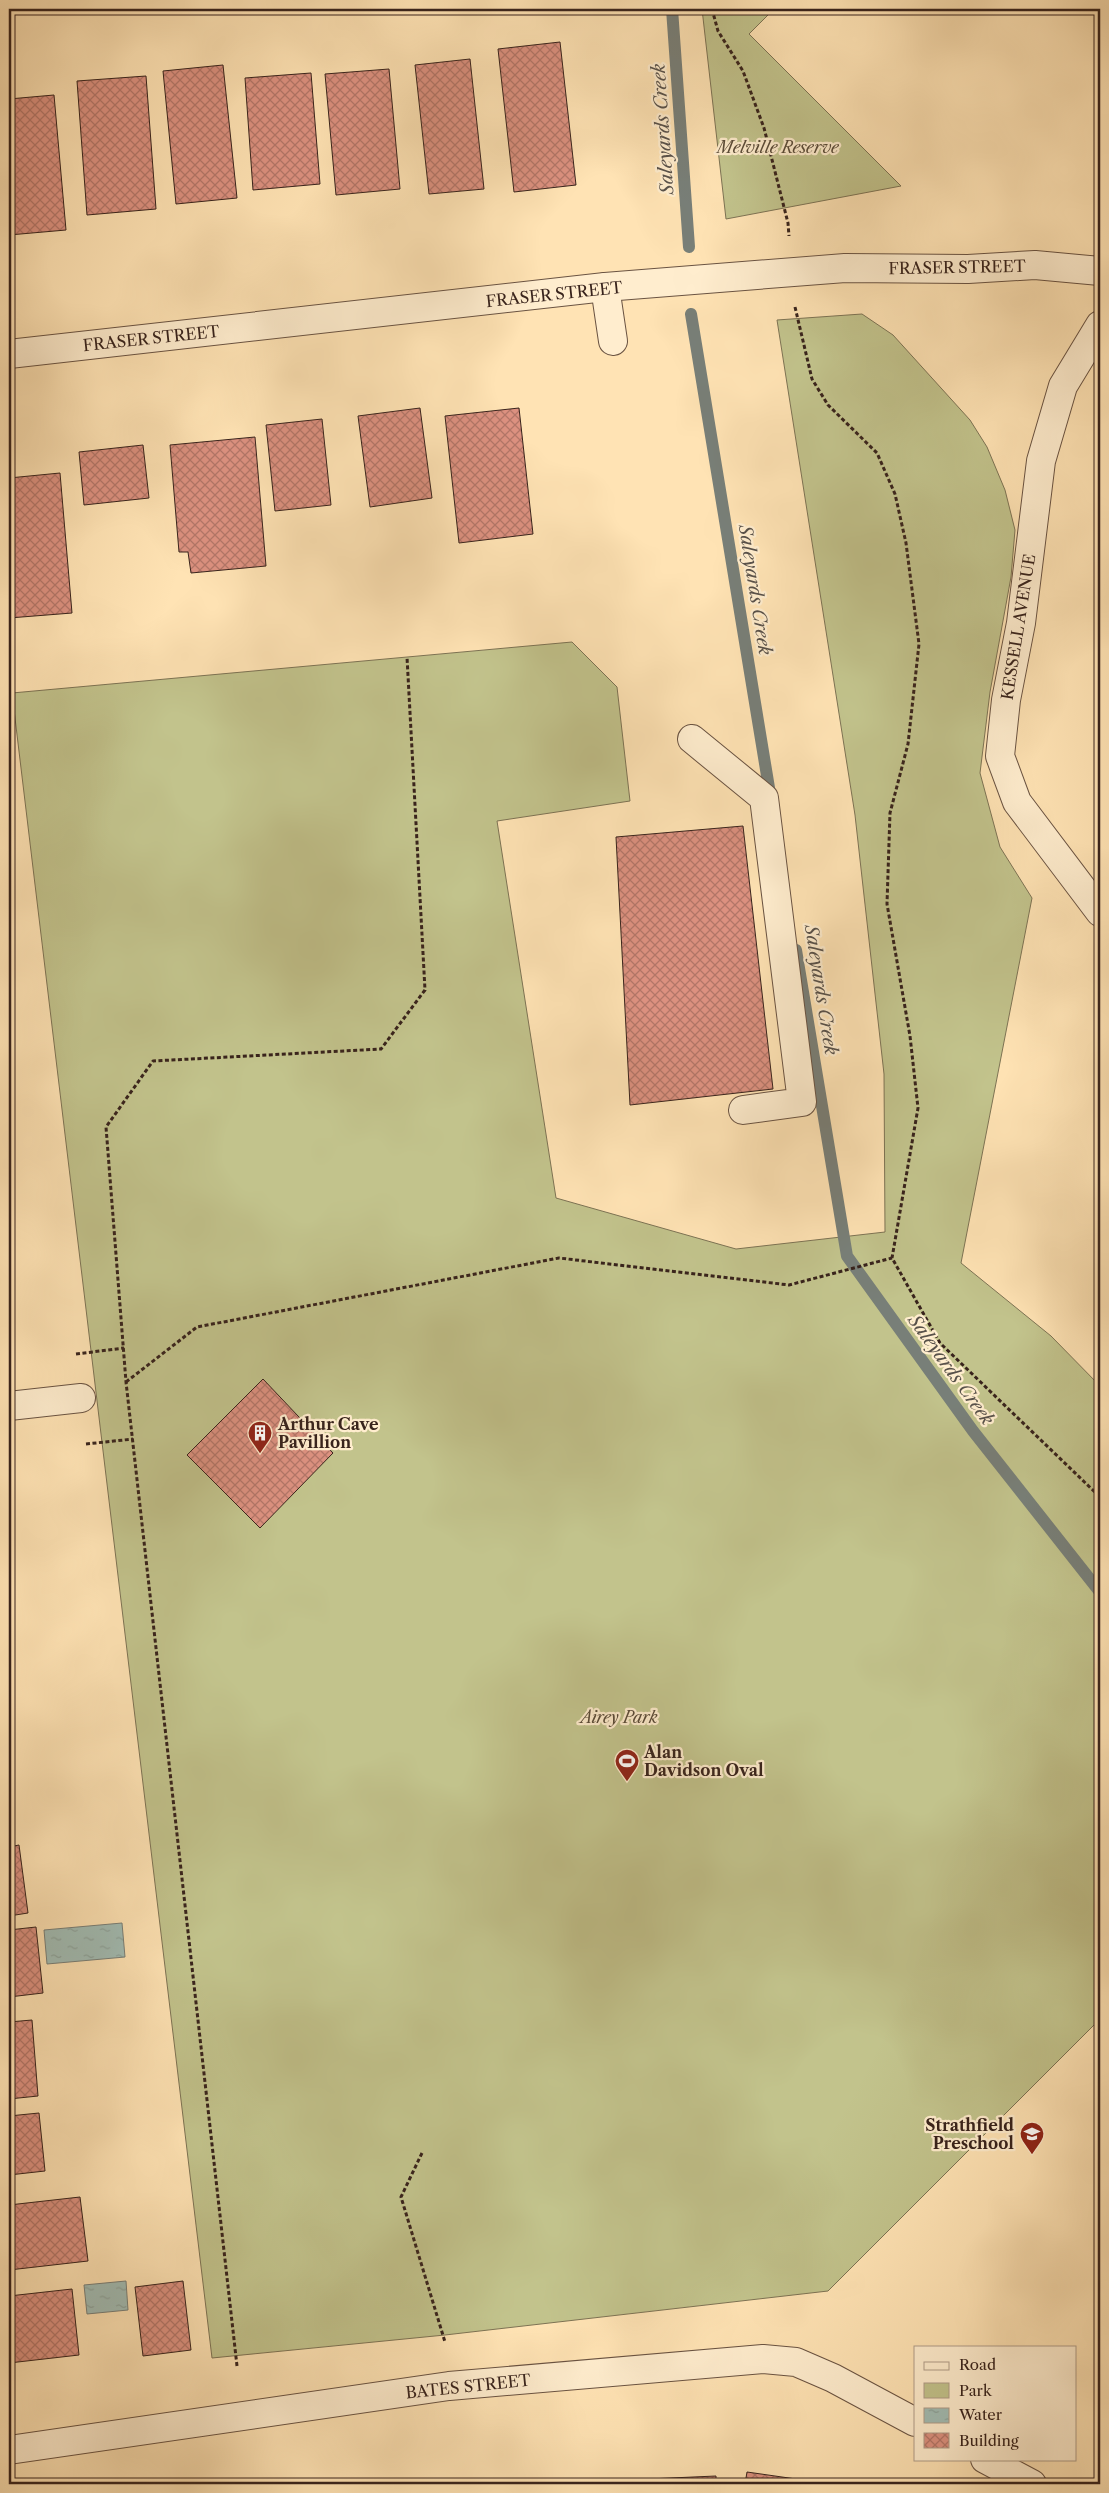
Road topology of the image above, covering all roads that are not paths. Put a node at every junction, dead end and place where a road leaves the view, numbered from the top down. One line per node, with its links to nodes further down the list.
1 (1100, 272): 2 (street, FRASER STREET)
2 (606, 287): 4 (street); 5 (street, FRASER STREET)
3 (1100, 325): 7 (street, KESSELL AVENUE)
4 (613, 341)
5 (9, 354)
6 (692, 739): 8 (street)
7 (1100, 912)
8 (743, 1110)
9 (81, 1398): 10 (street)
10 (9, 1406)
11 (914, 2421): 12 (street, BATES STREET)
12 (9, 2450)
13 (988, 2460): 14 (street)
14 (1032, 2484)

